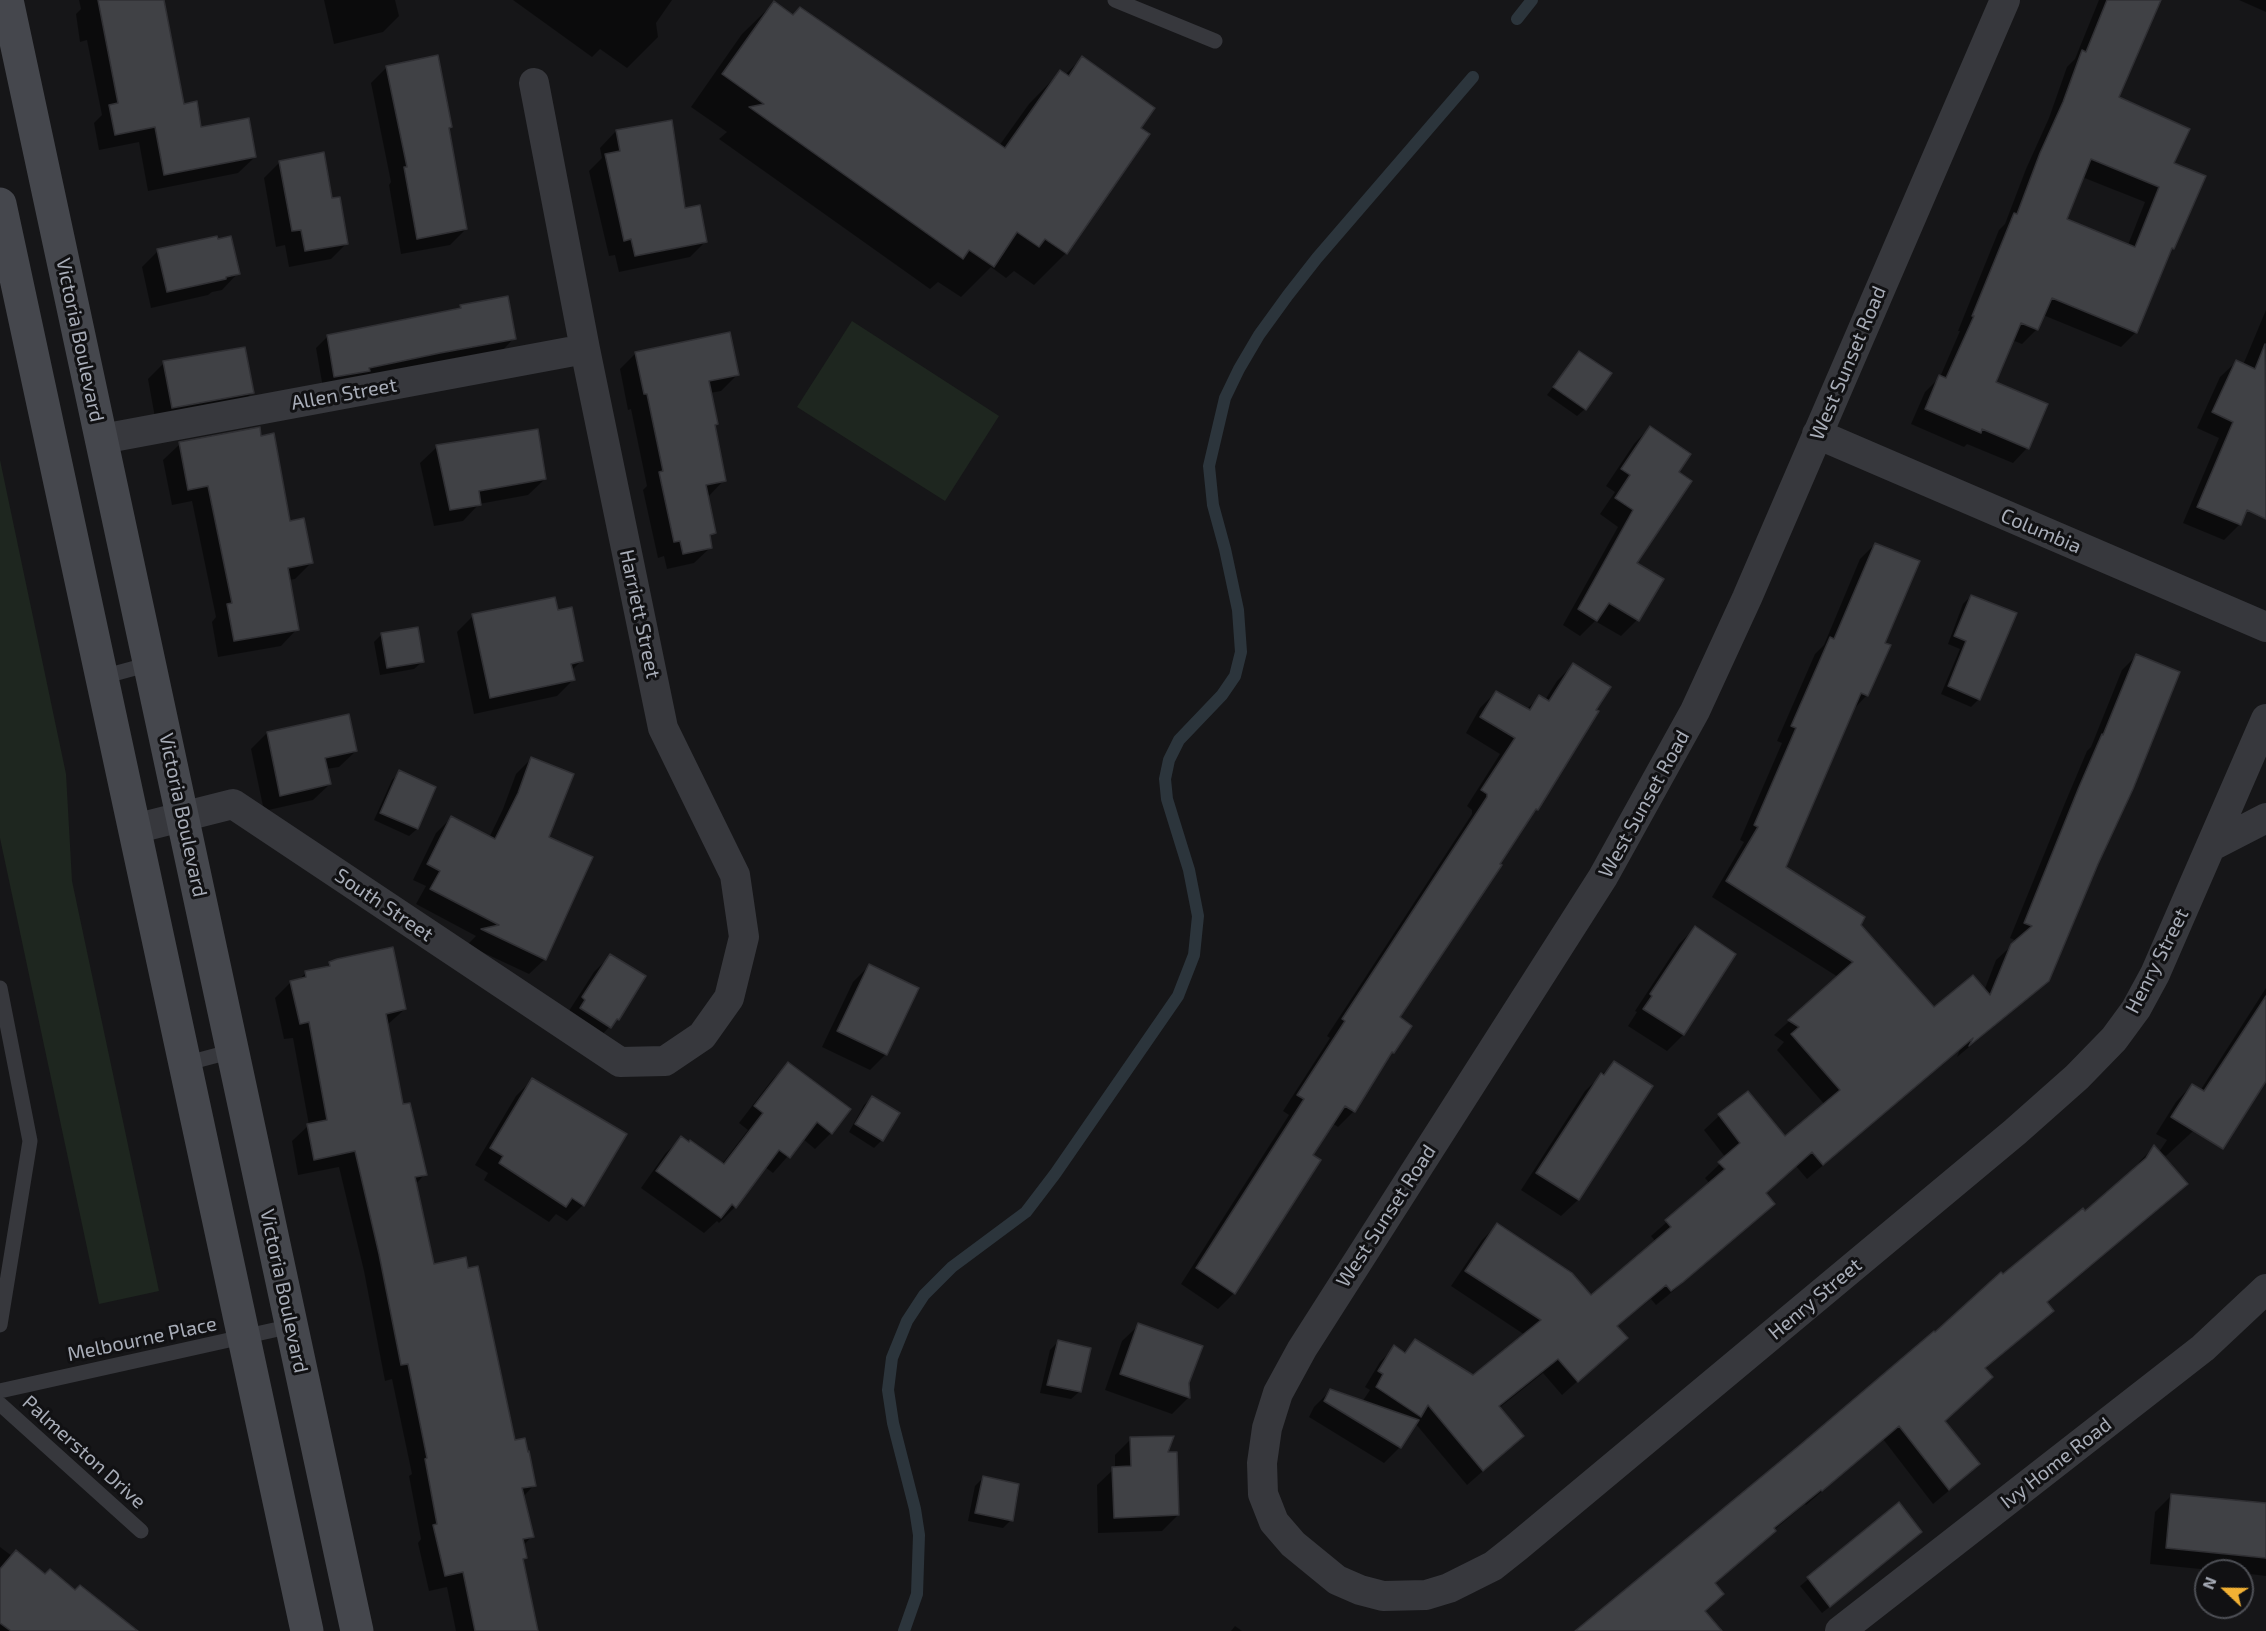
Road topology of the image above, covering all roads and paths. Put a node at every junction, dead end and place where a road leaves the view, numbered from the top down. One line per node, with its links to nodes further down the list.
1 (7, 0): 9 (main road, Victoria Boulevard)
2 (1115, 0): 4 (lane)
3 (2005, 0): 8 (street, West Sunset Road)
4 (1215, 41)
5 (534, 83): 7 (street, Harriett Street)
6 (0, 204): 12 (main road)
7 (585, 349): 9 (street, Allen Street); 20 (street, Harriett Street)
8 (1817, 434): 10 (street, Columbia); 29 (street, West Sunset Road)
9 (102, 439): 11 (main road, Victoria Boulevard)
10 (2266, 627)
11 (150, 664): 12 (lane); 14 (main road, Victoria Boulevard)
12 (102, 677): 16 (main road)
13 (2266, 719): 17 (street, Henry Street)
14 (183, 817): 16 (street, South Street); 19 (main road, Victoria Boulevard); 20 (street, South Street)
15 (2266, 818): 17 (street)
16 (134, 829): 21 (main road)
17 (2212, 846): 29 (street, Henry Street)
18 (0, 988): 23 (lane)
19 (233, 1051): 21 (lane); 24 (main road, Victoria Boulevard)
20 (620, 1062)
21 (184, 1064): 25 (main road)
22 (2266, 1290): 32 (street, Ivy Home Road)
23 (0, 1325)
24 (292, 1326): 25 (lane, Melbourne Place); 31 (main road, Victoria Boulevard)
25 (244, 1338): 26 (lane, Melbourne Place); 30 (main road)
26 (0, 1391)
27 (0, 1404): 28 (lane, Palmerston Drive)
28 (141, 1531)
29 (1312, 1561)
30 (307, 1631)
31 (357, 1631)
32 (1840, 1631)

